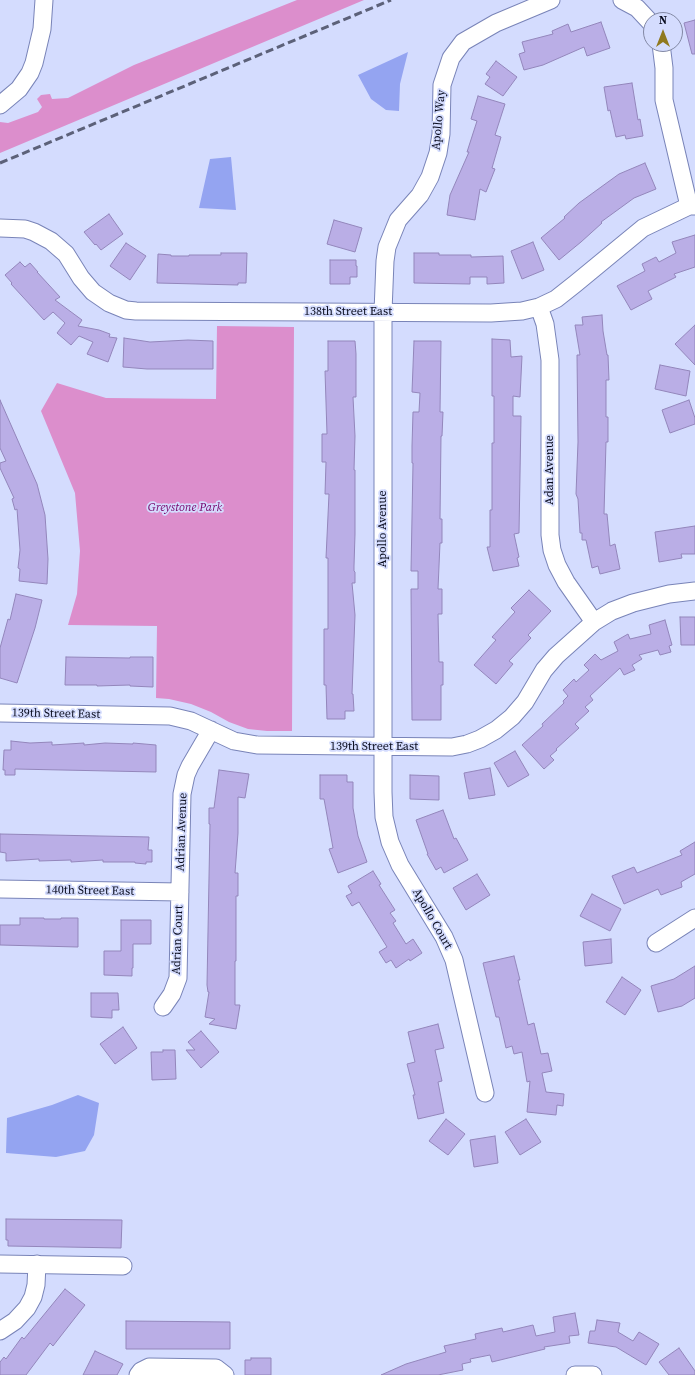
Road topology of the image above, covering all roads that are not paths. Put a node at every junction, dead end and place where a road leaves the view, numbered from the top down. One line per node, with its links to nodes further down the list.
1 (44, 0): 6 (street)
2 (551, 0): 10 (street, Apollo Way)
3 (622, 0): 4 (street)
4 (643, 14)
5 (662, 52): 7 (street)
6 (0, 105)
7 (692, 206): 9 (street, 138th Street East)
8 (0, 228): 10 (street, 138th Street East)
9 (539, 307): 10 (street, 138th Street East); 12 (street, Adan Avenue)
10 (383, 312): 15 (street, Apollo Avenue)
11 (695, 591): 12 (street, 139th Street East)
12 (594, 622): 15 (street, 139th Street East)
13 (0, 713): 14 (street, 139th Street East)
14 (211, 730): 15 (street, 139th Street East); 17 (street, Adrian Avenue)
15 (383, 747): 21 (street, Apollo Court)
16 (0, 889): 17 (street, 140th Street East)
17 (180, 892): 20 (street, Adrian Court)
18 (695, 918): 19 (street)
19 (656, 943)
20 (163, 1007)
21 (485, 1093)
22 (0, 1264): 23 (street)
23 (37, 1264): 24 (street); 25 (street)
24 (123, 1266)
25 (0, 1331)
26 (138, 1375): 27 (street)
27 (225, 1375)
28 (575, 1375): 29 (street)
29 (593, 1375)

